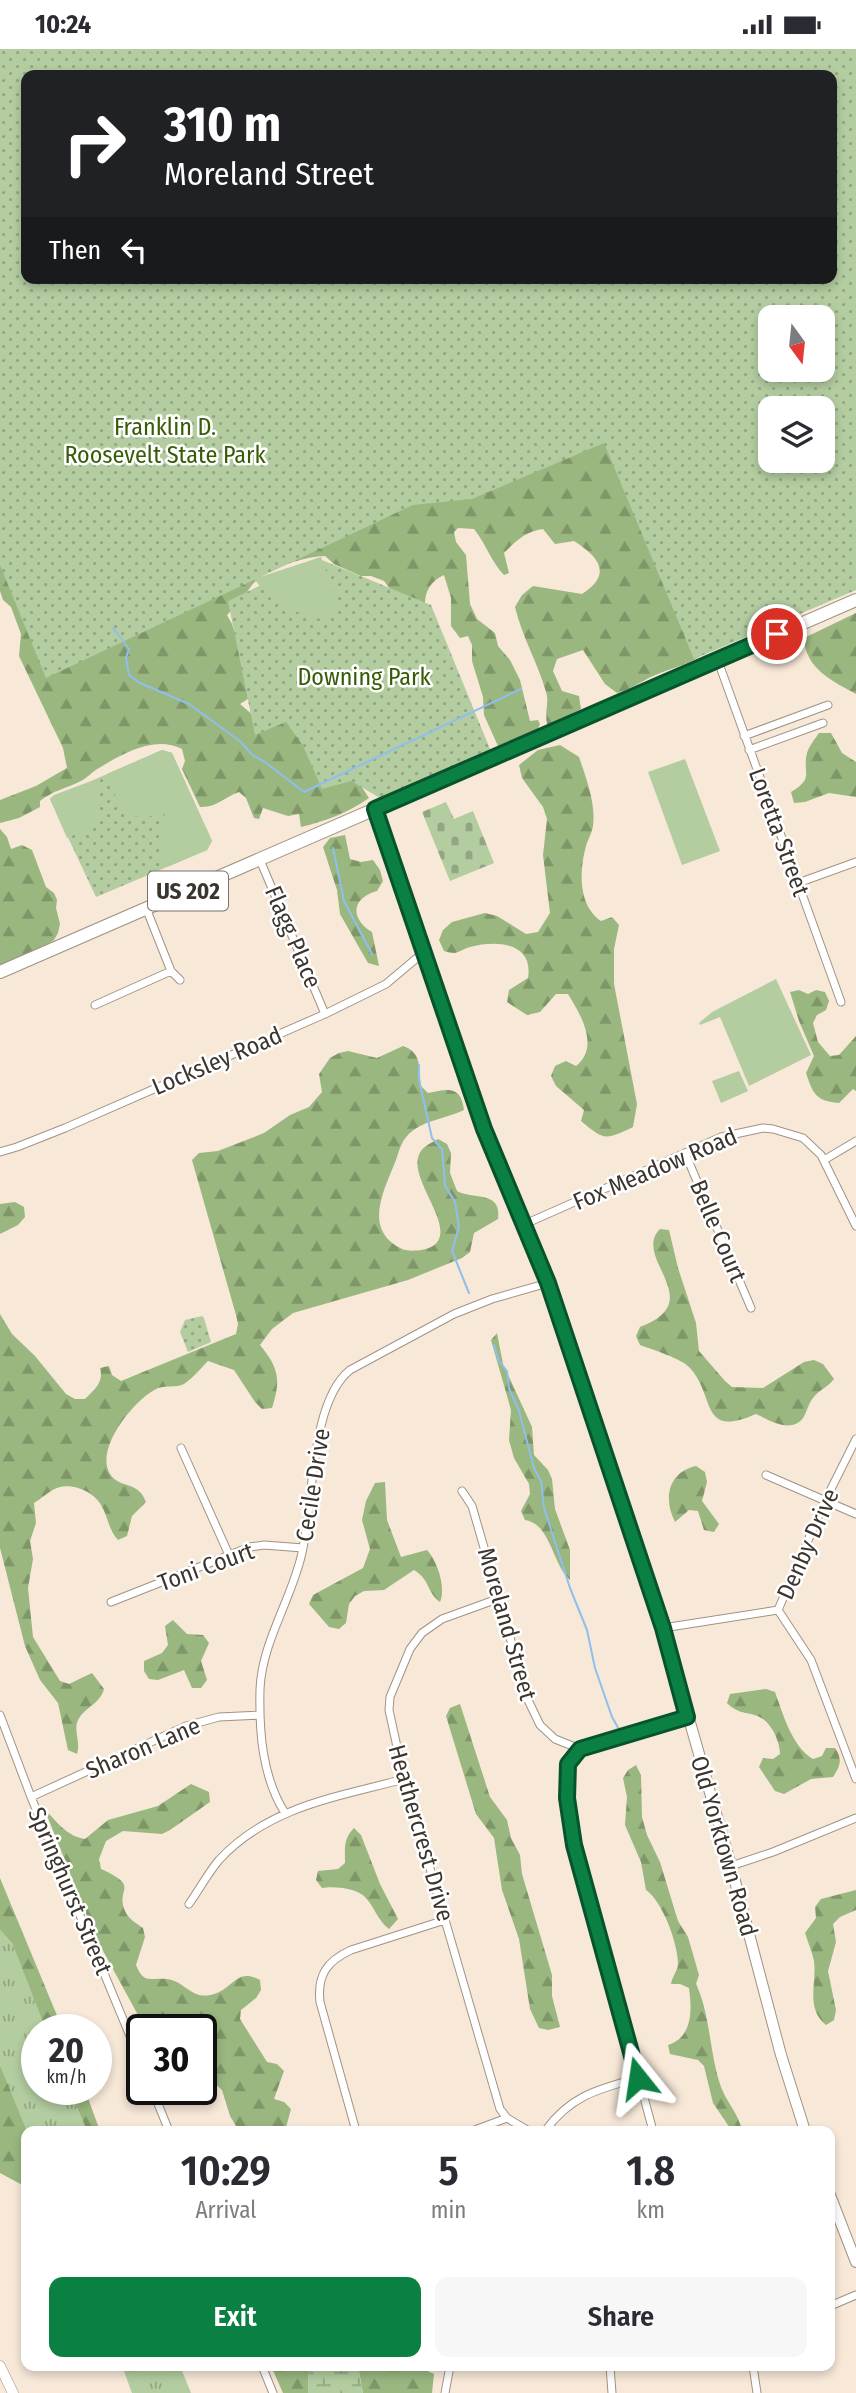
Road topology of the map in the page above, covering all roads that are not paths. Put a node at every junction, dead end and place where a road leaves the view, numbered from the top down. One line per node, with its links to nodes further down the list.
1 (856, 600): 2 (highway, US 202)
2 (718, 661): 5 (street, Loretta Street); 7 (highway, US 202)
3 (828, 705): 5 (street)
4 (823, 723): 6 (street)
5 (744, 736): 6 (street, Loretta Street)
6 (749, 750): 10 (street, Loretta Street)
7 (375, 809): 8 (highway, US 202); 12 (main road, Old Yorktown Road)
8 (260, 860): 11 (highway, US 202); 18 (street, Flagg Place)
9 (856, 862): 10 (street)
10 (798, 883): 16 (street, Loretta Street)
11 (146, 908): 13 (street); 14 (highway, US 202)
12 (424, 952): 18 (street, Locksley Road); 23 (main road, Old Yorktown Road)
13 (171, 971): 15 (street); 17 (street)
14 (0, 972)
15 (180, 980)
16 (841, 1002)
17 (95, 1006)
18 (326, 1014): 20 (street, Locksley Road)
19 (856, 1141): 22 (street)
20 (0, 1152)
21 (685, 1153): 22 (street, Fox Meadow Road); 23 (street, Fox Meadow Road); 26 (street, Belle Court)
22 (824, 1160): 24 (street)
23 (525, 1224): 25 (main road, Old Yorktown Road)
24 (856, 1226)
25 (548, 1283): 33 (street, Cecile Drive); 38 (main road, Old Yorktown Road)
26 (751, 1308)
27 (856, 1440): 31 (street, Denby Drive)
28 (181, 1448): 34 (street)
29 (766, 1475): 31 (street)
30 (462, 1491): 35 (street, Moreland Street)
31 (825, 1501): 32 (street); 37 (street, Denby Drive)
32 (856, 1514)
33 (303, 1548): 34 (street, Toni Court); 39 (street, Cecile Drive)
34 (229, 1555): 36 (street, Toni Court)
35 (500, 1598): 42 (street, Moreland Street); 43 (street, Heathercrest Drive)
36 (111, 1602)
37 (778, 1610): 38 (street); 44 (street)
38 (663, 1628): 40 (main road, Old Yorktown Road)
39 (260, 1715): 45 (street, Sharon Lane); 46 (street, Cecile Drive)
40 (687, 1717): 42 (street); 48 (main road, Old Yorktown Road)
41 (1, 1720): 45 (street, Springhurst Street)
42 (580, 1749): 52 (street)
43 (404, 1779): 46 (street); 50 (street, Heathercrest Drive)
44 (856, 1779)
45 (31, 1797): 51 (street, Springhurst Street)
46 (285, 1813): 49 (street)
47 (856, 1818): 48 (street)
48 (731, 1866): 61 (main road, Old Yorktown Road)
49 (189, 1904)
50 (445, 1920): 54 (street, Heathercrest Drive); 56 (street)
51 (126, 2026)
52 (638, 2078): 59 (street); 60 (street)
53 (158, 2105): 55 (street)
54 (507, 2118): 57 (street); 58 (street)
55 (167, 2126)
56 (355, 2126)
57 (485, 2126)
58 (520, 2126)
59 (550, 2126)
60 (652, 2126)
61 (803, 2126)
62 (835, 2206): 63 (main road)
63 (853, 2247): 64 (main road)
64 (856, 2262)
65 (856, 2295): 66 (street)
66 (835, 2304)
67 (0, 2366): 72 (street)
68 (264, 2371): 73 (street)
69 (449, 2371): 74 (street)
70 (610, 2371): 75 (street)
71 (754, 2371): 76 (street)
72 (13, 2393)
73 (273, 2393)
74 (445, 2393)
75 (612, 2393)
76 (757, 2393)

